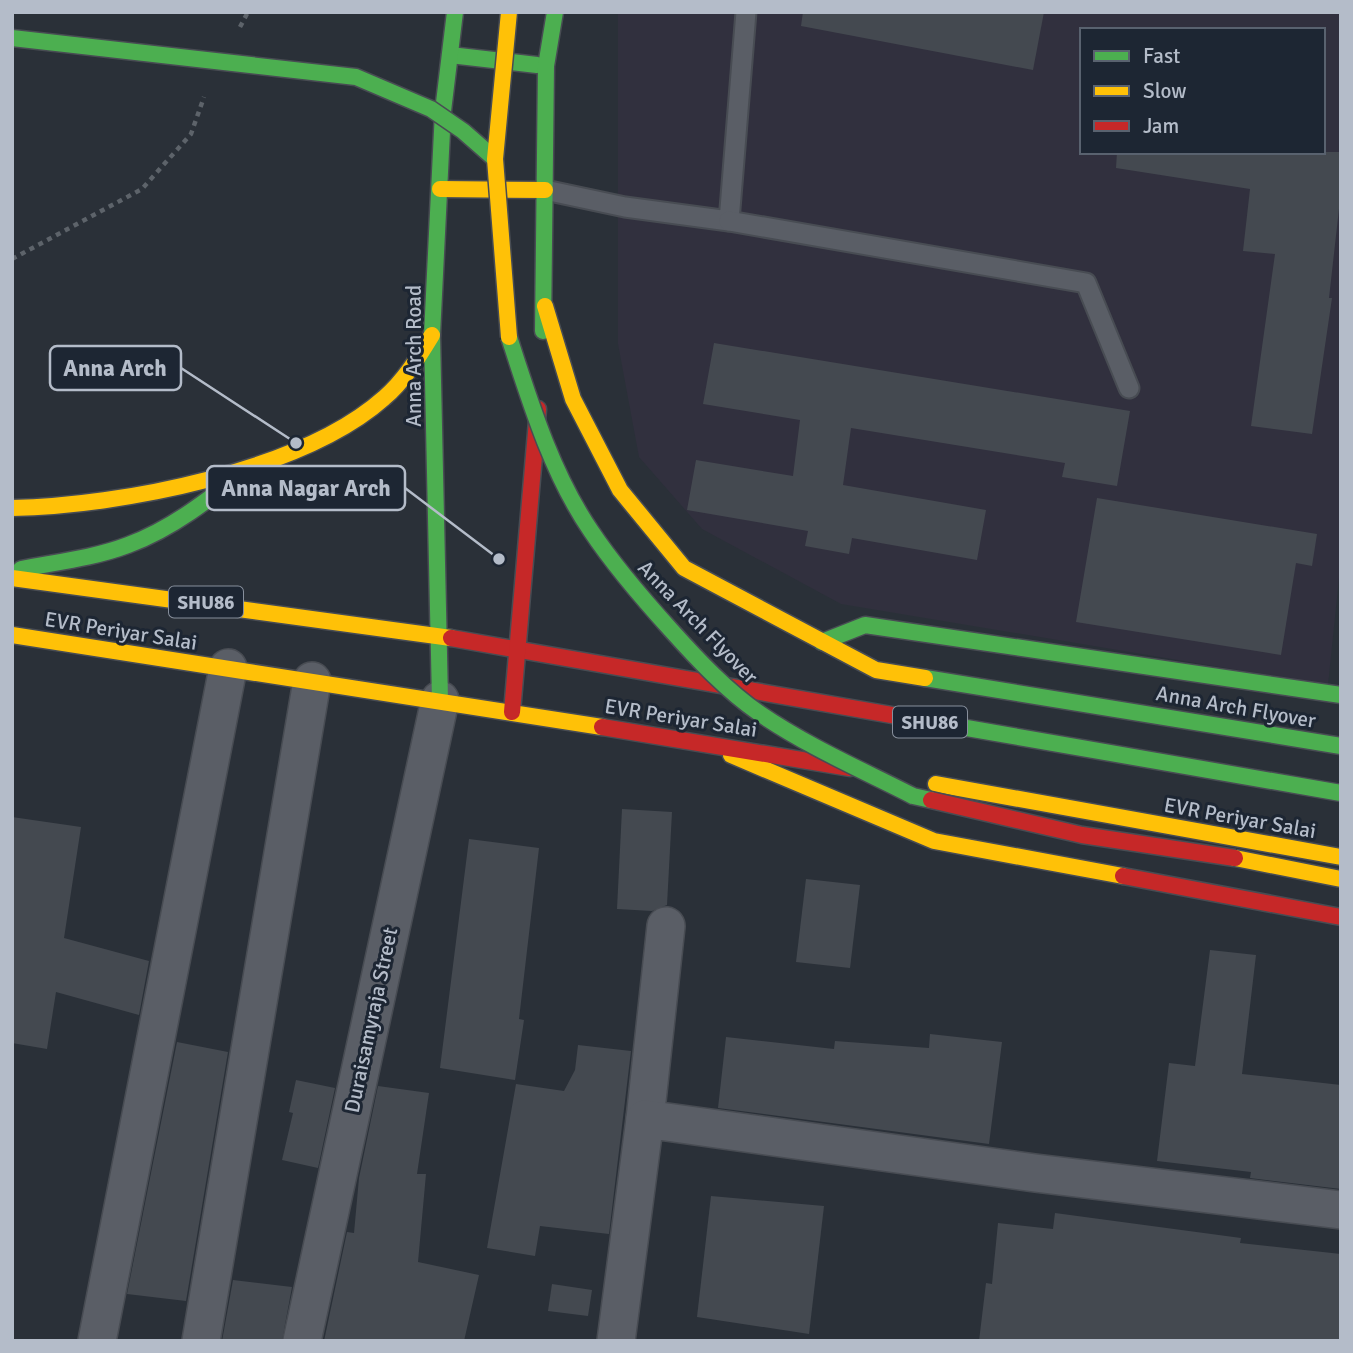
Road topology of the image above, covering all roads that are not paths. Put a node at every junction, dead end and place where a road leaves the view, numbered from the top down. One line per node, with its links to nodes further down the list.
1 (454, 12): 6 (main road, Anna Arch Road)
2 (509, 12): 8 (main road, Anna Arch Flyover, bridge)
3 (555, 12): 7 (main road)
4 (746, 12): 11 (lane)
5 (12, 38): 8 (main road, bridge)
6 (450, 55): 7 (main road); 9 (main road, Anna Arch Road)
7 (546, 66): 10 (main road)
8 (495, 159): 36 (main road, Anna Arch Flyover, bridge)
9 (440, 189): 10 (main road); 13 (main road, Anna Arch Road)
10 (545, 190): 11 (lane); 12 (main road)
11 (729, 221): 16 (lane)
12 (545, 306): 14 (main road); 23 (main road)
13 (432, 335): 17 (main road); 22 (main road, Anna Arch Road)
14 (542, 347)
15 (540, 374): 24 (main road)
16 (1129, 388)
17 (247, 469): 18 (main road); 19 (main road)
18 (12, 508)
19 (12, 571)
20 (12, 578): 22 (main road, EVR Periyar Salai / SHU86)
21 (12, 635): 25 (main road, EVR Periyar Salai)
22 (439, 635): 24 (main road, EVR Periyar Salai / SHU86); 29 (main road, Anna Arch Road)
23 (822, 642): 28 (main road); 33 (main road, Anna Arch Flyover)
24 (520, 649): 30 (main road, EVR Periyar Salai / SHU86); 31 (main road)
25 (228, 668): 26 (main road, EVR Periyar Salai); 41 (street)
26 (312, 681): 29 (main road, EVR Periyar Salai); 42 (street)
27 (839, 688): 30 (main road)
28 (1341, 695)
29 (440, 700): 31 (main road, EVR Periyar Salai); 43 (street, Duraisamyraja Street)
30 (814, 701): 34 (main road, EVR Periyar Salai / SHU86)
31 (512, 712): 32 (main road, EVR Periyar Salai)
32 (698, 741): 35 (main road, EVR Periyar Salai); 37 (main road)
33 (1341, 746)
34 (1341, 793)
35 (1341, 858)
36 (1341, 878)
37 (1341, 917)
38 (666, 926): 39 (street)
39 (645, 1119): 40 (street); 44 (street)
40 (1341, 1210)
41 (97, 1341)
42 (201, 1341)
43 (302, 1341)
44 (616, 1341)

